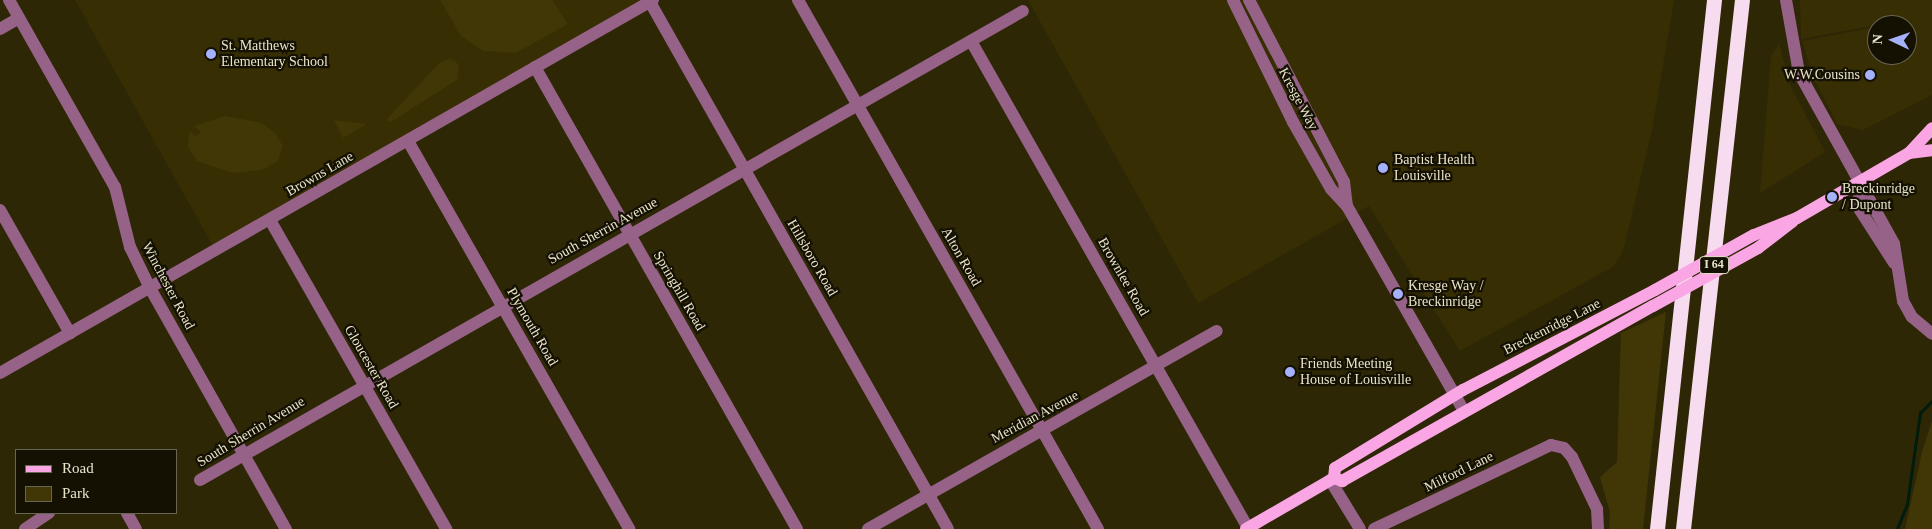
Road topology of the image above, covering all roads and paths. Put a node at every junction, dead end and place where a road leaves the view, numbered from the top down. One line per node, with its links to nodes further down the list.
1 (9, 0): 10 (street, Winchester Road)
2 (798, 0): 14 (street, Alton Road)
3 (1233, 0): 21 (street, Kresge Way)
4 (1249, 0): 21 (street, Kresge Way)
5 (1714, 0): 57 (highway, I 64)
6 (1742, 0): 58 (highway, I 64)
7 (1786, 0): 20 (street)
8 (652, 1): 13 (street, Browns Lane); 19 (street, Hillsboro Road)
9 (1023, 11): 12 (street, South Sherrin Avenue)
10 (19, 18): 11 (street); 26 (street, Winchester Road)
11 (0, 29)
12 (971, 41): 14 (street, South Sherrin Avenue); 31 (street, Brownlee Road)
13 (535, 67): 16 (street, Browns Lane); 25 (street, Springhill Road)
14 (857, 105): 19 (street, South Sherrin Avenue); 36 (street, Alton Road)
15 (1932, 128): 18 (main road, Breckenridge Lane)
16 (408, 141): 24 (street, Browns Lane); 27 (street, Plymouth Road)
17 (1932, 150): 18 (main road, Breckenridge Lane)
18 (1909, 153): 20 (main road, Breckenridge Lane)
19 (743, 169): 25 (street, South Sherrin Avenue); 40 (street, Hillsboro Road)
20 (1858, 181): 23 (main road, Breckenridge Lane); 30 (street)
21 (1347, 206): 34 (street, Kresge Way)
22 (0, 210): 29 (street)
23 (1797, 218): 34 (main road, Breckenridge Lane, bridge); 35 (main road, Breckenridge Lane, bridge)
24 (270, 220): 26 (street, Browns Lane); 33 (street, Gloucester Road)
25 (630, 233): 27 (street, South Sherrin Avenue); 50 (street, Springhill Road)
26 (150, 288): 29 (street, Browns Lane); 37 (street, Winchester Road)
27 (503, 306): 33 (street, South Sherrin Avenue); 49 (street, Plymouth Road)
28 (1217, 331): 31 (street, Meridian Avenue)
29 (70, 333): 32 (street, Browns Lane)
30 (1932, 334)
31 (1156, 367): 36 (street, Meridian Avenue); 44 (street, Brownlee Road)
32 (0, 374)
33 (364, 384): 37 (street, South Sherrin Avenue); 48 (street, Gloucester Road)
34 (1454, 394): 35 (street, Kresge Way); 38 (main road, Breckenridge Lane)
35 (1464, 411): 38 (main road, Breckenridge Lane)
36 (1042, 430): 40 (street, Meridian Avenue); 53 (street, Alton Road)
37 (243, 452): 39 (street, South Sherrin Avenue); 47 (street, Winchester Road)
38 (1332, 479): 44 (main road, Breckenridge Lane); 54 (street)
39 (200, 480)
40 (928, 494): 51 (street, Meridian Avenue); 52 (street, Hillsboro Road)
41 (48, 514): 45 (street)
42 (128, 514): 46 (street)
43 (1598, 526): 55 (street, Milford Lane); 56 (street)
44 (1247, 528)
45 (25, 529)
46 (136, 529)
47 (286, 529)
48 (446, 529)
49 (629, 529)
50 (797, 529)
51 (868, 529)
52 (948, 529)
53 (1098, 529)
54 (1360, 529)
55 (1374, 529)
56 (1585, 529)
57 (1657, 529)
58 (1683, 529)

